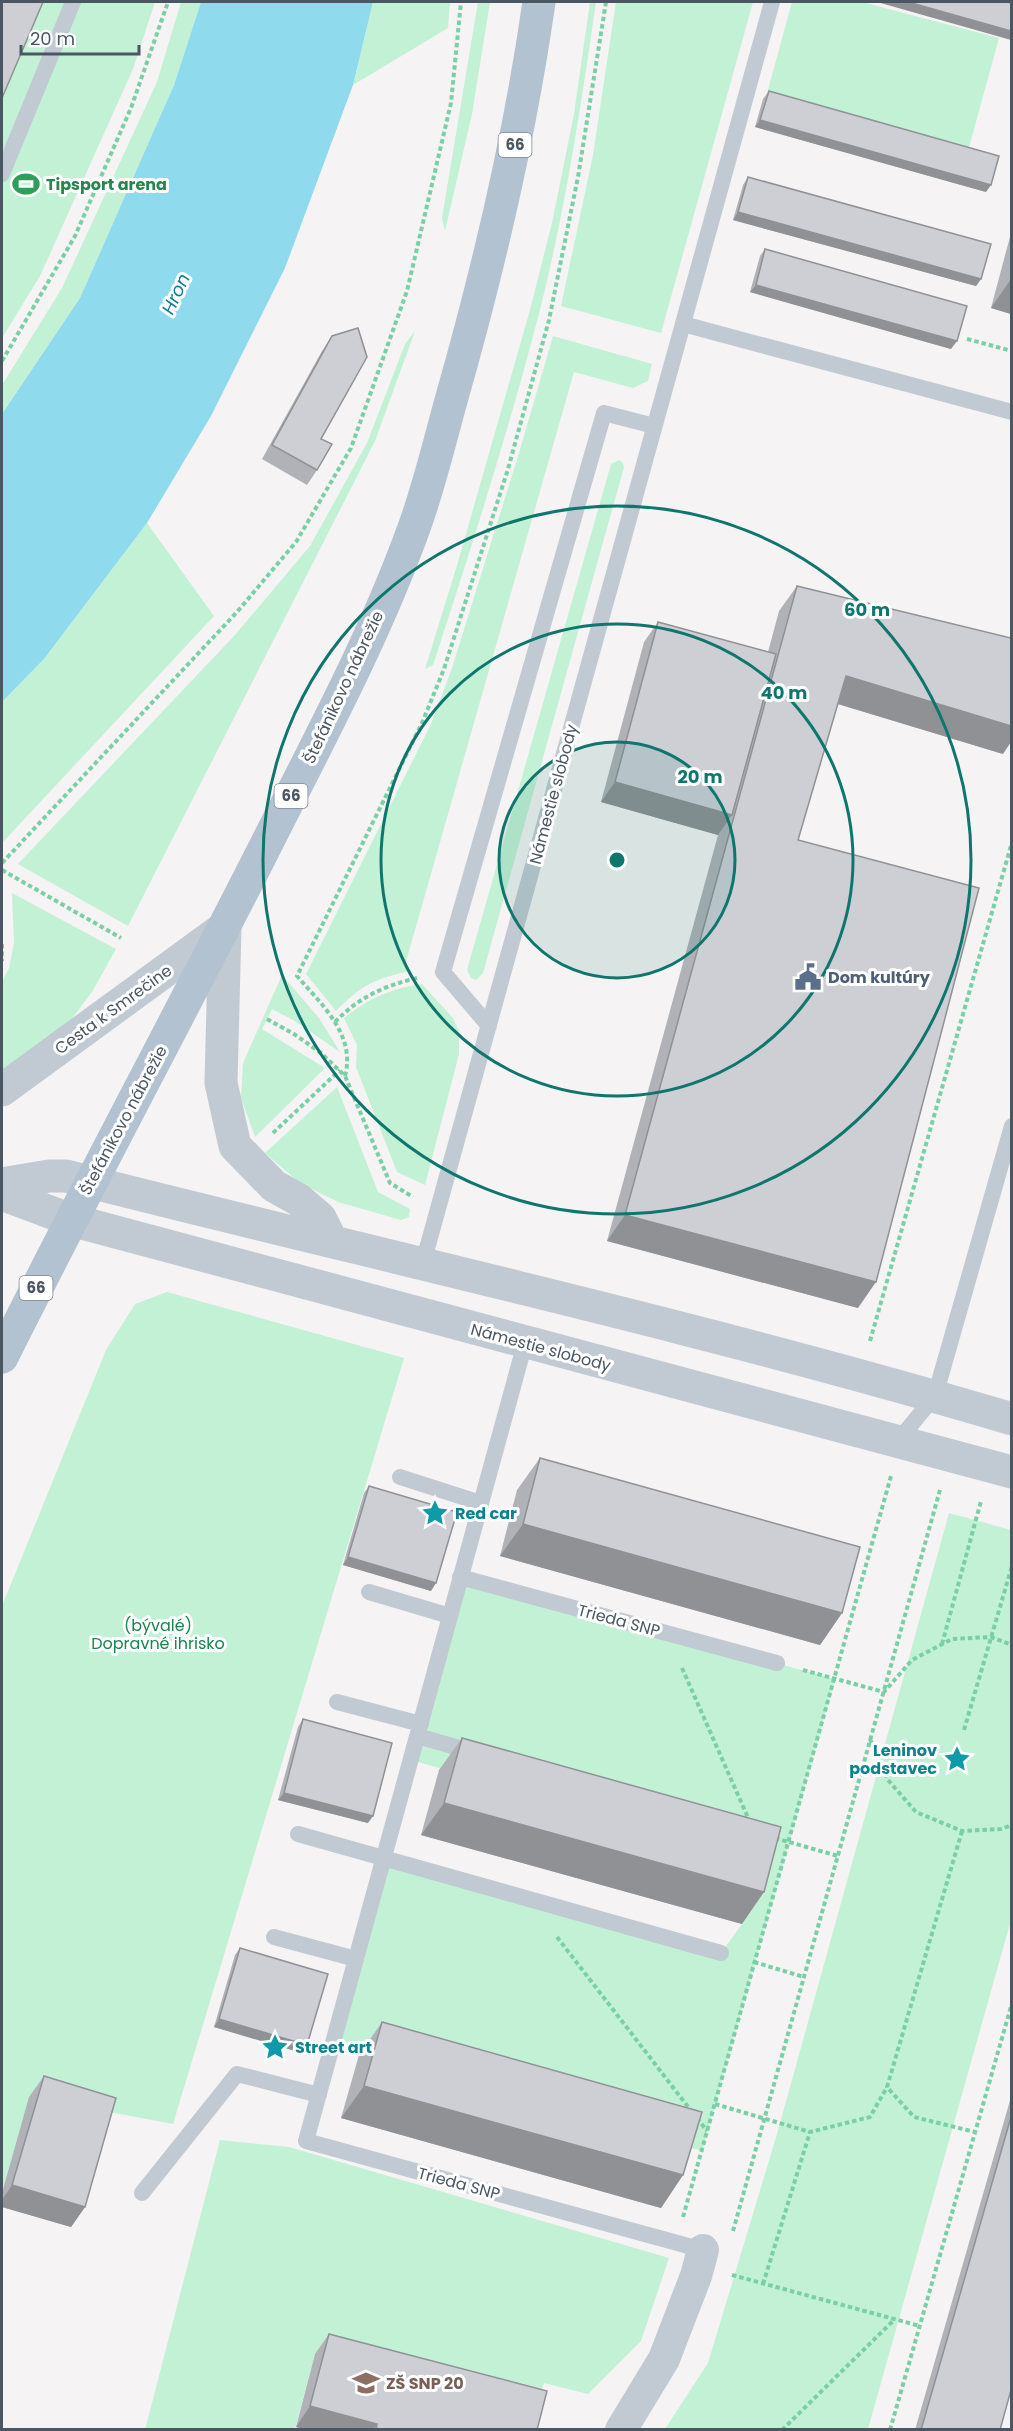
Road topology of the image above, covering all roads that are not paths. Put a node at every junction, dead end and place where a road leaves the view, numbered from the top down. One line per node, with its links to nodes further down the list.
1 (73, 2): 4 (lane)
2 (539, 2): 8 (main road, Štefánikovo nábrežie / 66)
3 (772, 2): 5 (lane, Námestie slobody)
4 (2, 174)
5 (682, 324): 6 (lane); 7 (lane, Námestie slobody)
6 (1011, 412)
7 (654, 426): 9 (lane, Námestie slobody); 9 (lane)
8 (225, 927): 10 (street, Cesta k Smrečine); 12 (main road, Štefánikovo nábrežie / 66); 16 (street)
9 (489, 1026): 17 (lane, Námestie slobody)
10 (2, 1090)
11 (1011, 1126): 20 (lane)
12 (89, 1182): 13 (street); 15 (main road, Štefánikovo nábrežie / 66); 16 (street)
13 (2, 1184)
14 (2, 1194): 15 (street)
15 (70, 1220): 18 (street, Námestie slobody); 19 (main road, Štefánikovo nábrežie / 66)
16 (331, 1240): 17 (street)
17 (423, 1263): 20 (street)
18 (525, 1342): 22 (street, Námestie slobody); 25 (lane, Trieda SNP)
19 (2, 1357)
20 (935, 1396): 21 (street); 22 (lane)
21 (1011, 1419)
22 (896, 1443): 23 (street, Námestie slobody)
23 (1011, 1472)
24 (400, 1477): 25 (lane)
25 (481, 1503): 26 (lane, Trieda SNP)
26 (460, 1577): 28 (lane, Trieda SNP); 29 (lane, Trieda SNP)
27 (369, 1592): 28 (lane)
28 (450, 1616): 31 (lane, Trieda SNP)
29 (777, 1663)
30 (337, 1702): 31 (lane)
31 (419, 1730): 32 (lane); 34 (lane, Trieda SNP)
32 (496, 1759)
33 (298, 1834): 34 (lane)
34 (384, 1858): 36 (lane); 37 (lane, Trieda SNP)
35 (274, 1937): 37 (lane)
36 (721, 1953)
37 (356, 1959): 38 (lane, Trieda SNP)
38 (319, 2095): 39 (lane); 40 (lane, Trieda SNP)
39 (142, 2193)
40 (708, 2251): 41 (street)
41 (621, 2430)

